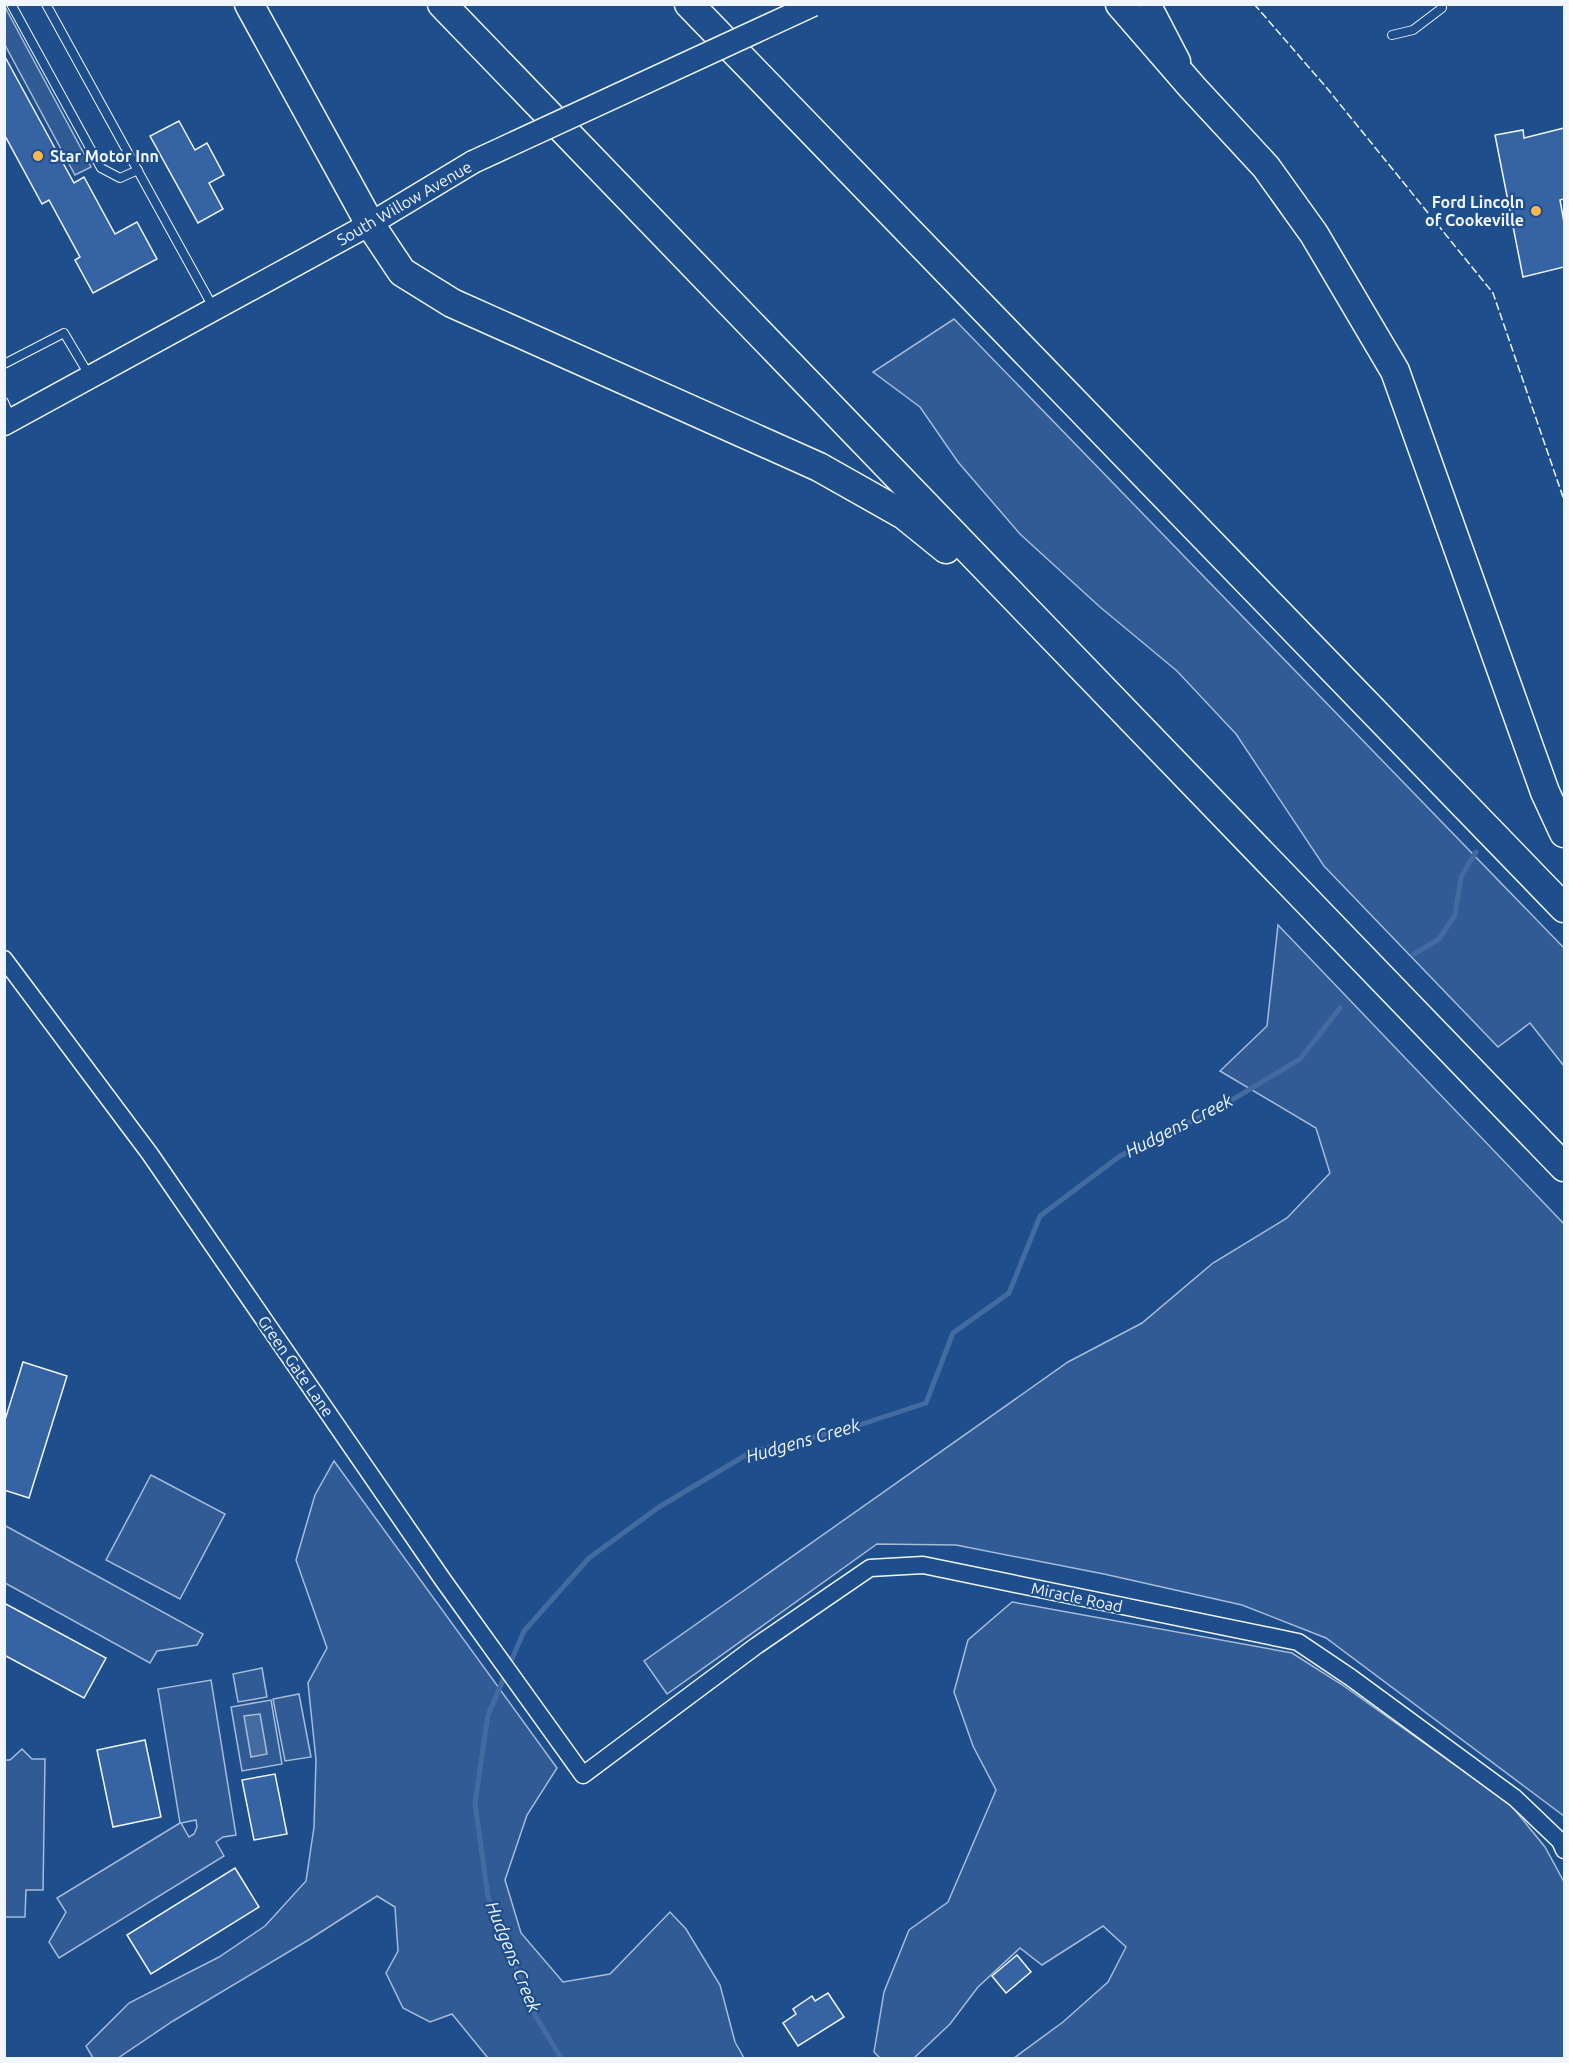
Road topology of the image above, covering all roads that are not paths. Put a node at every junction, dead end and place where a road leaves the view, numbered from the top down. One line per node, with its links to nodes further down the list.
1 (11, 4): 12 (lane)
2 (46, 4): 12 (lane)
3 (249, 4): 13 (highway)
4 (442, 4): 18 (highway)
5 (689, 4): 20 (highway)
6 (1120, 4): 11 (highway)
7 (1152, 4): 11 (main road)
8 (1442, 4): 10 (lane)
9 (814, 5): 13 (main road, South Willow Avenue, bridge)
10 (1392, 35)
11 (1192, 87): 19 (highway)
12 (138, 170): 14 (lane)
13 (370, 224): 14 (main road, South Willow Avenue); 18 (highway)
14 (215, 310): 16 (main road, South Willow Avenue)
15 (4, 364): 16 (lane)
16 (90, 378): 17 (main road, South Willow Avenue)
17 (7, 416)
18 (1052, 636): 22 (highway)
19 (1564, 833)
20 (1564, 908)
21 (4, 959): 23 (street, Green Gate Lane)
22 (1564, 1167)
23 (583, 1775): 24 (street, Miracle Road)
24 (1564, 1850)

